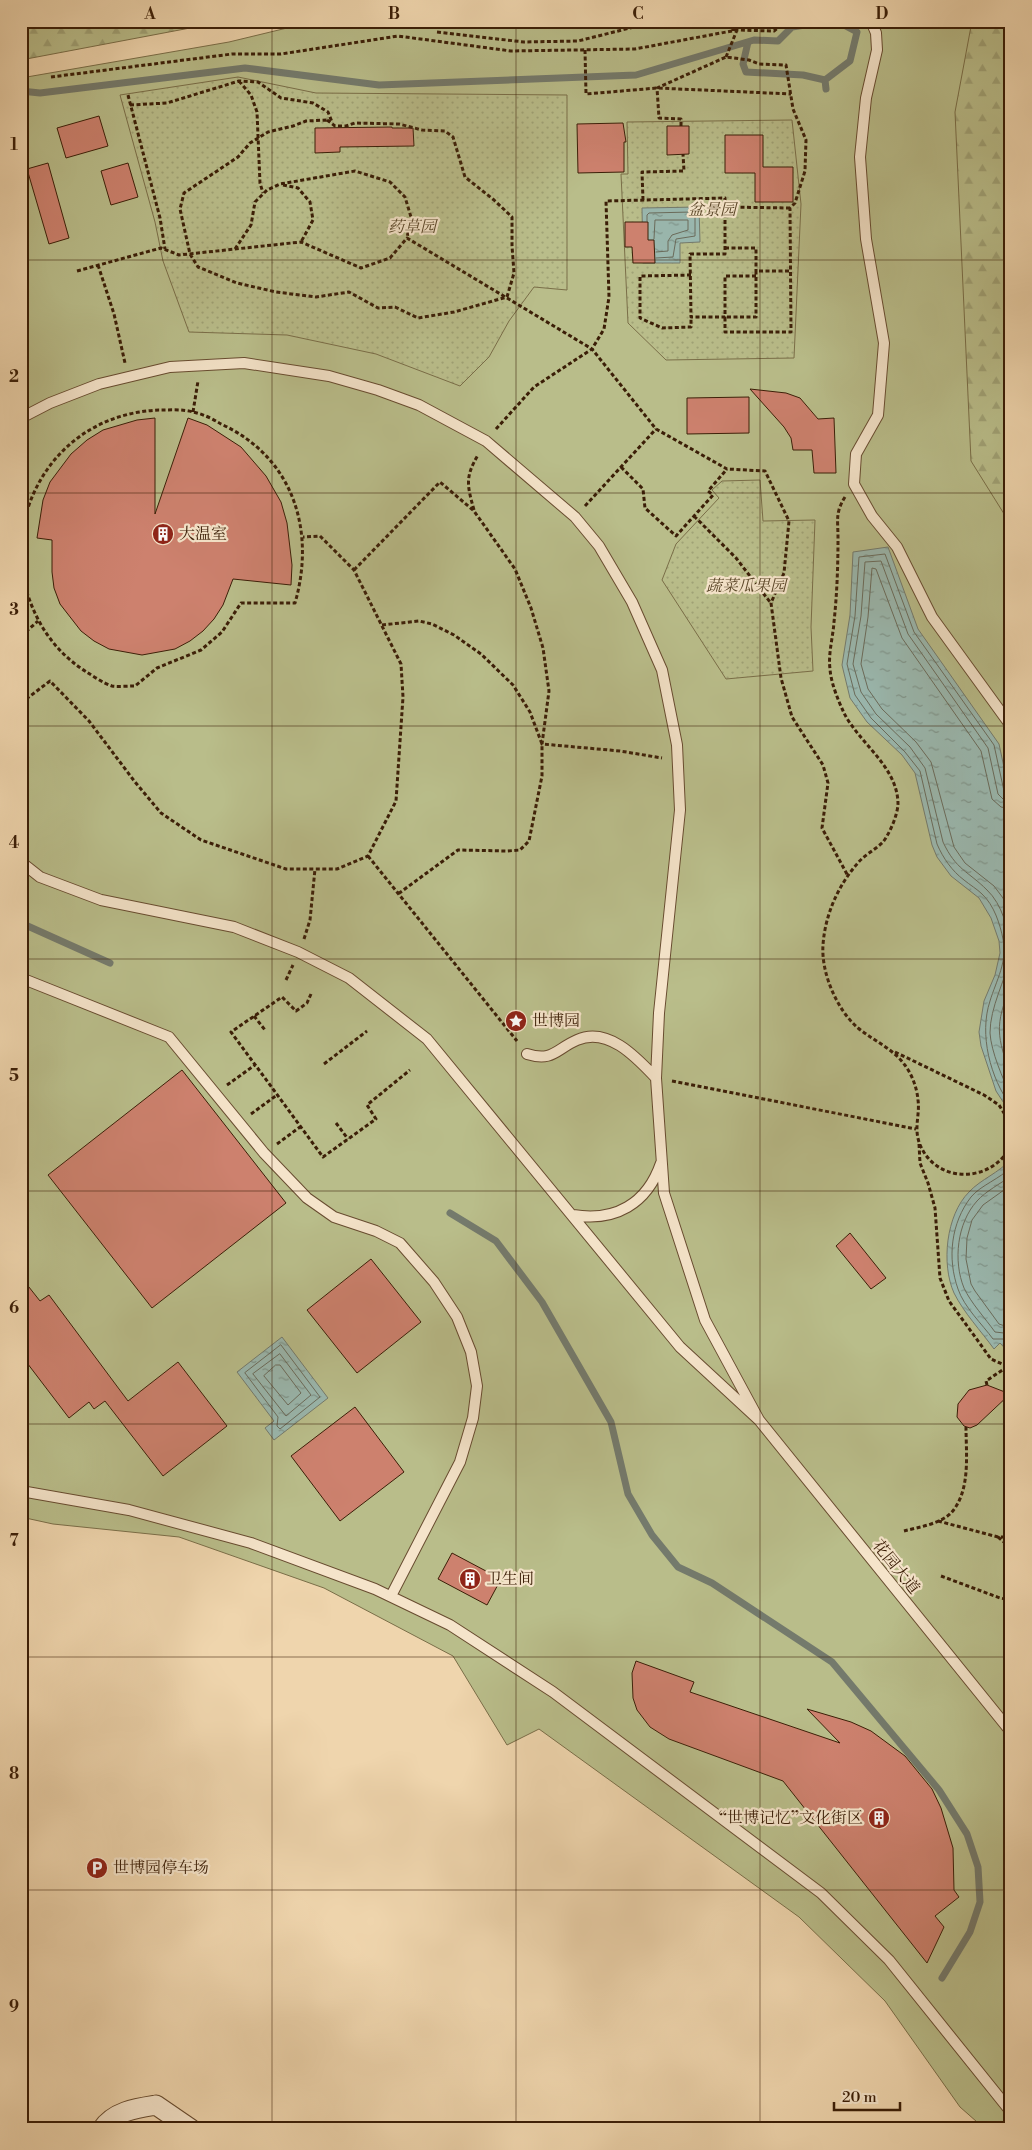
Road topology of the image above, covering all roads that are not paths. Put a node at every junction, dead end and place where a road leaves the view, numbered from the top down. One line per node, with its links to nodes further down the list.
1 (871, 21): 3 (lane)
2 (21, 418): 7 (lane)
3 (1011, 726)
4 (21, 862): 9 (lane)
5 (21, 978): 12 (lane)
6 (527, 1054): 7 (lane)
7 (656, 1078): 8 (lane)
8 (662, 1160): 9 (lane); 10 (lane)
9 (573, 1215): 10 (lane)
10 (759, 1420): 13 (lane, 花园大道)
11 (21, 1491): 12 (lane)
12 (391, 1596): 14 (lane)
13 (1011, 1732)
14 (1011, 2112)
15 (102, 2129): 16 (street)
16 (191, 2129)

